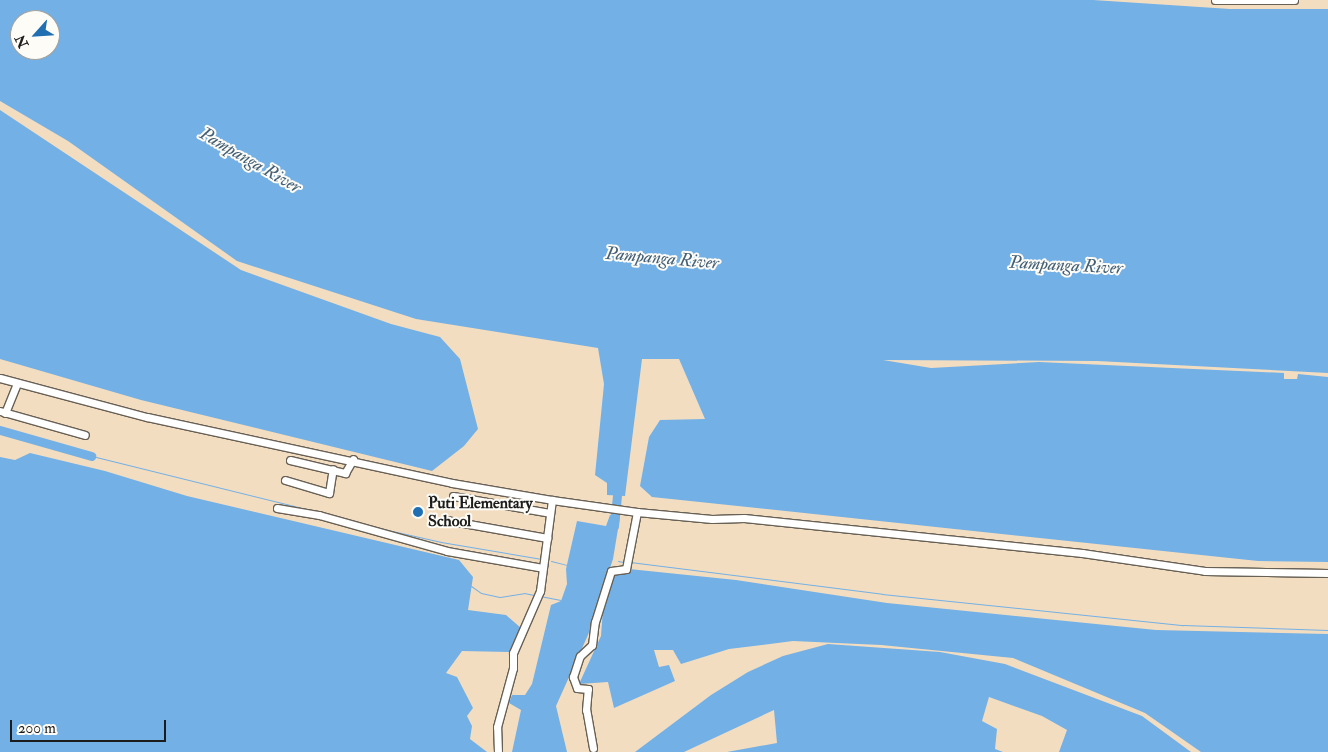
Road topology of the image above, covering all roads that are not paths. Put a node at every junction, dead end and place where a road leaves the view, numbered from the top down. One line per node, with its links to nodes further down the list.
1 (1215, 0): 2 (street)
2 (1294, 0)
3 (0, 378): 4 (street)
4 (17, 383): 5 (street); 7 (street)
5 (3, 412): 6 (street)
6 (85, 435)
7 (352, 459): 9 (street); 12 (street)
8 (290, 460): 9 (street)
9 (333, 469): 10 (street)
10 (285, 480)
11 (453, 496): 15 (street)
12 (552, 500): 14 (street); 15 (street)
13 (277, 508): 18 (street)
14 (637, 512): 19 (street); 20 (street)
15 (550, 513): 17 (street)
16 (446, 520): 17 (street)
17 (547, 538): 18 (street)
18 (543, 568): 21 (street)
19 (1328, 573)
20 (593, 748)
21 (498, 752)

